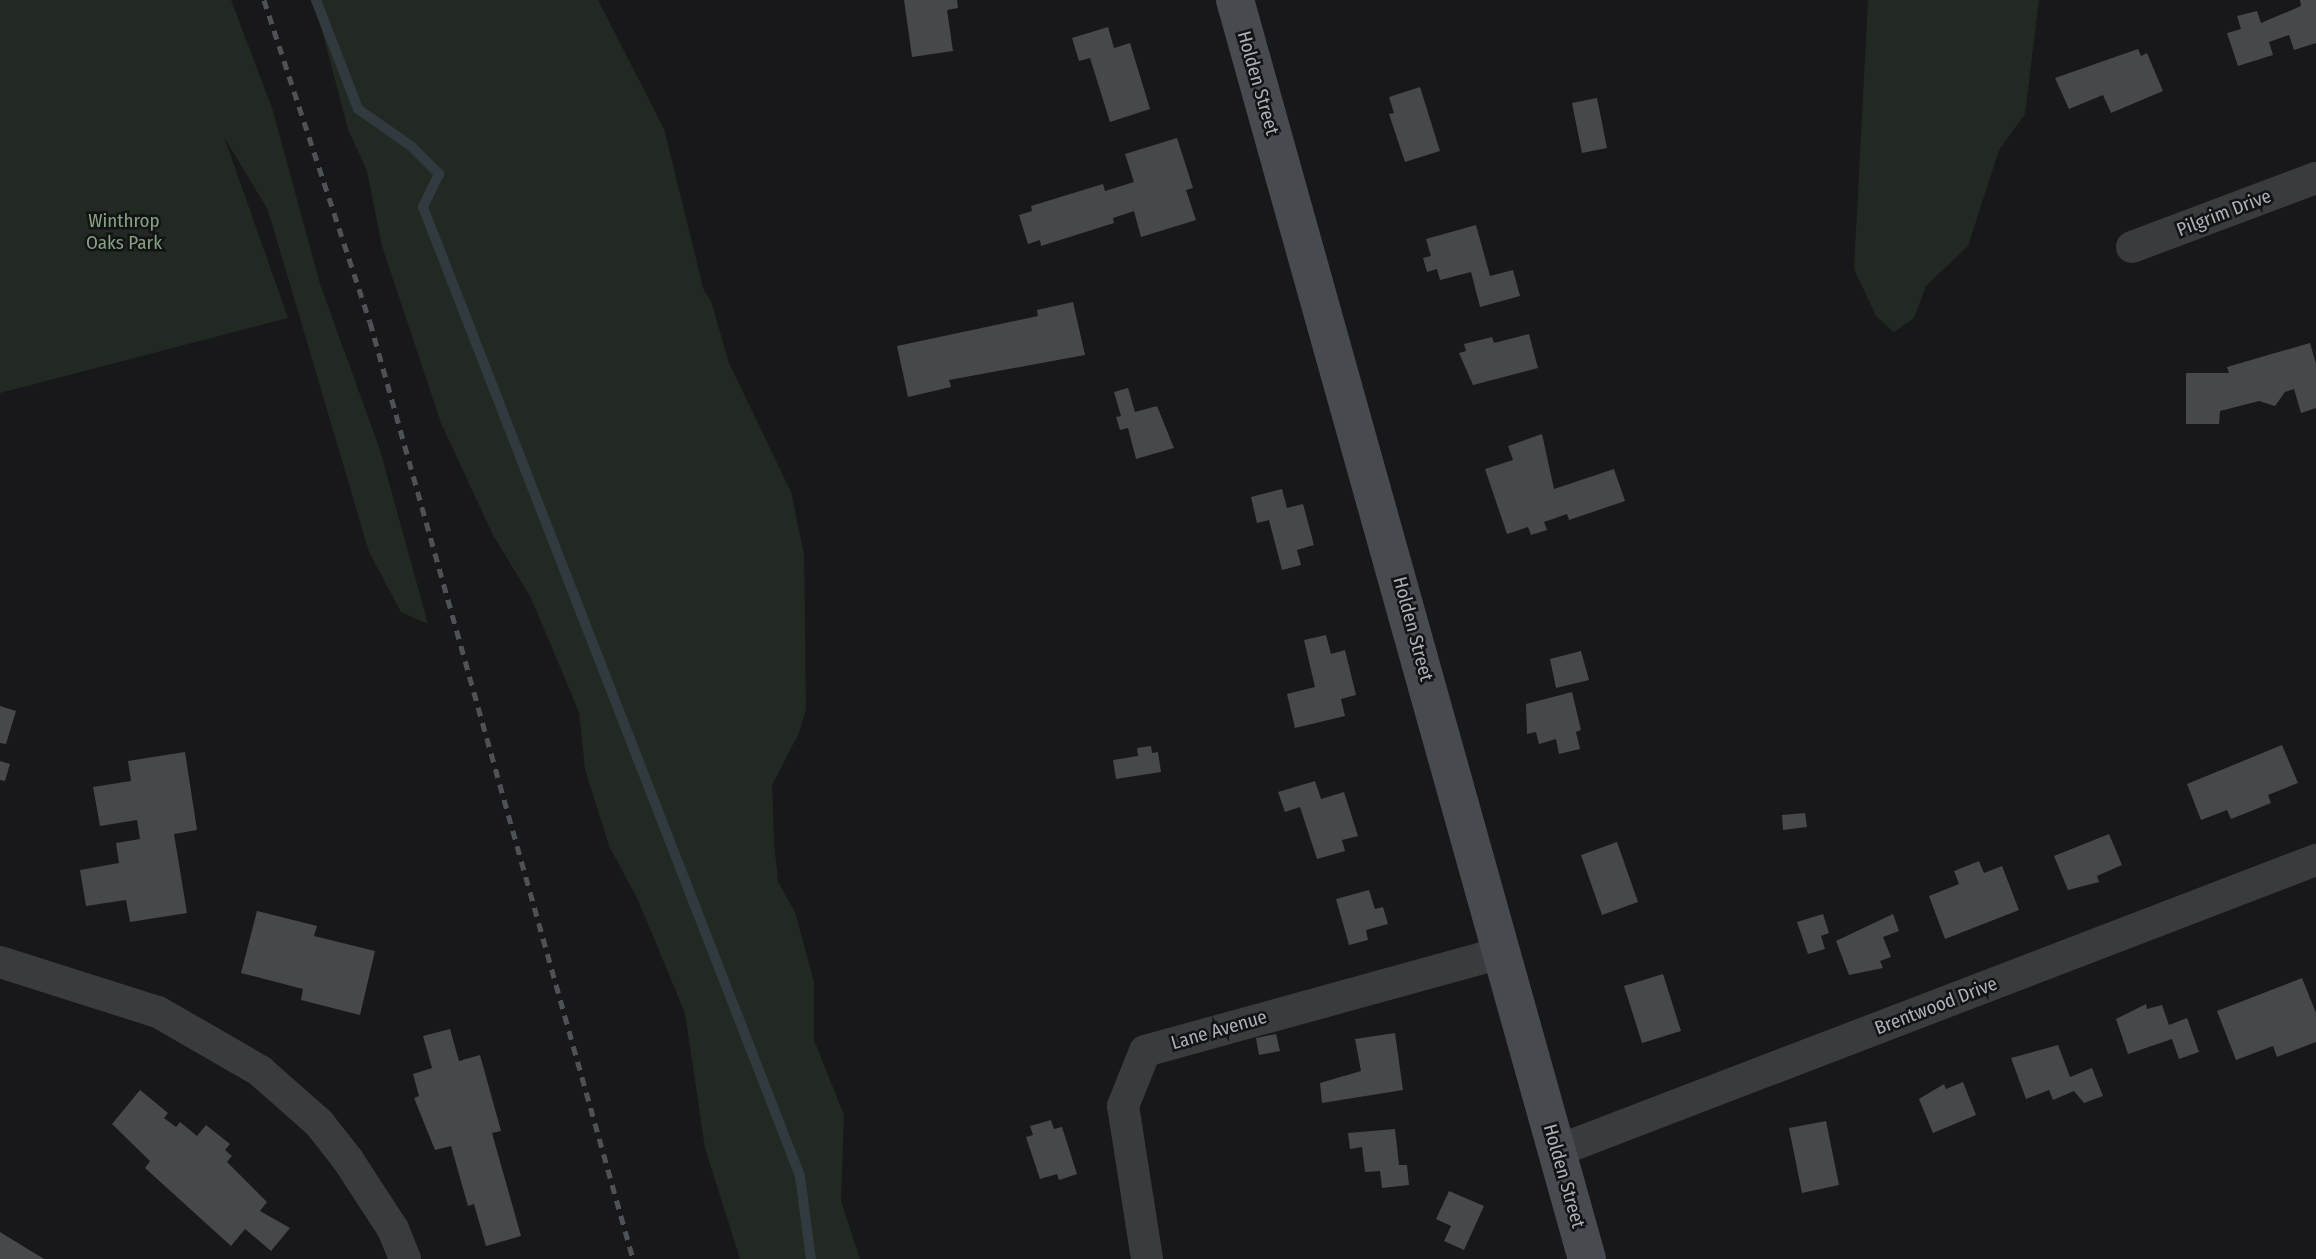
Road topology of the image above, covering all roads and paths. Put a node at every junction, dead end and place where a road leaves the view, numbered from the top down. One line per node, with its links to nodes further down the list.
1 (1235, 0): 5 (main road, Holden Street)
2 (2316, 178): 3 (street, Pilgrim Drive)
3 (2132, 247)
4 (2316, 860): 7 (street, Brentwood Drive)
5 (1500, 953): 7 (main road, Holden Street); 9 (street, Lane Avenue)
6 (13, 966): 8 (street)
7 (1557, 1151): 10 (main road, Holden Street)
8 (405, 1259)
9 (1147, 1259)
10 (1587, 1259)

